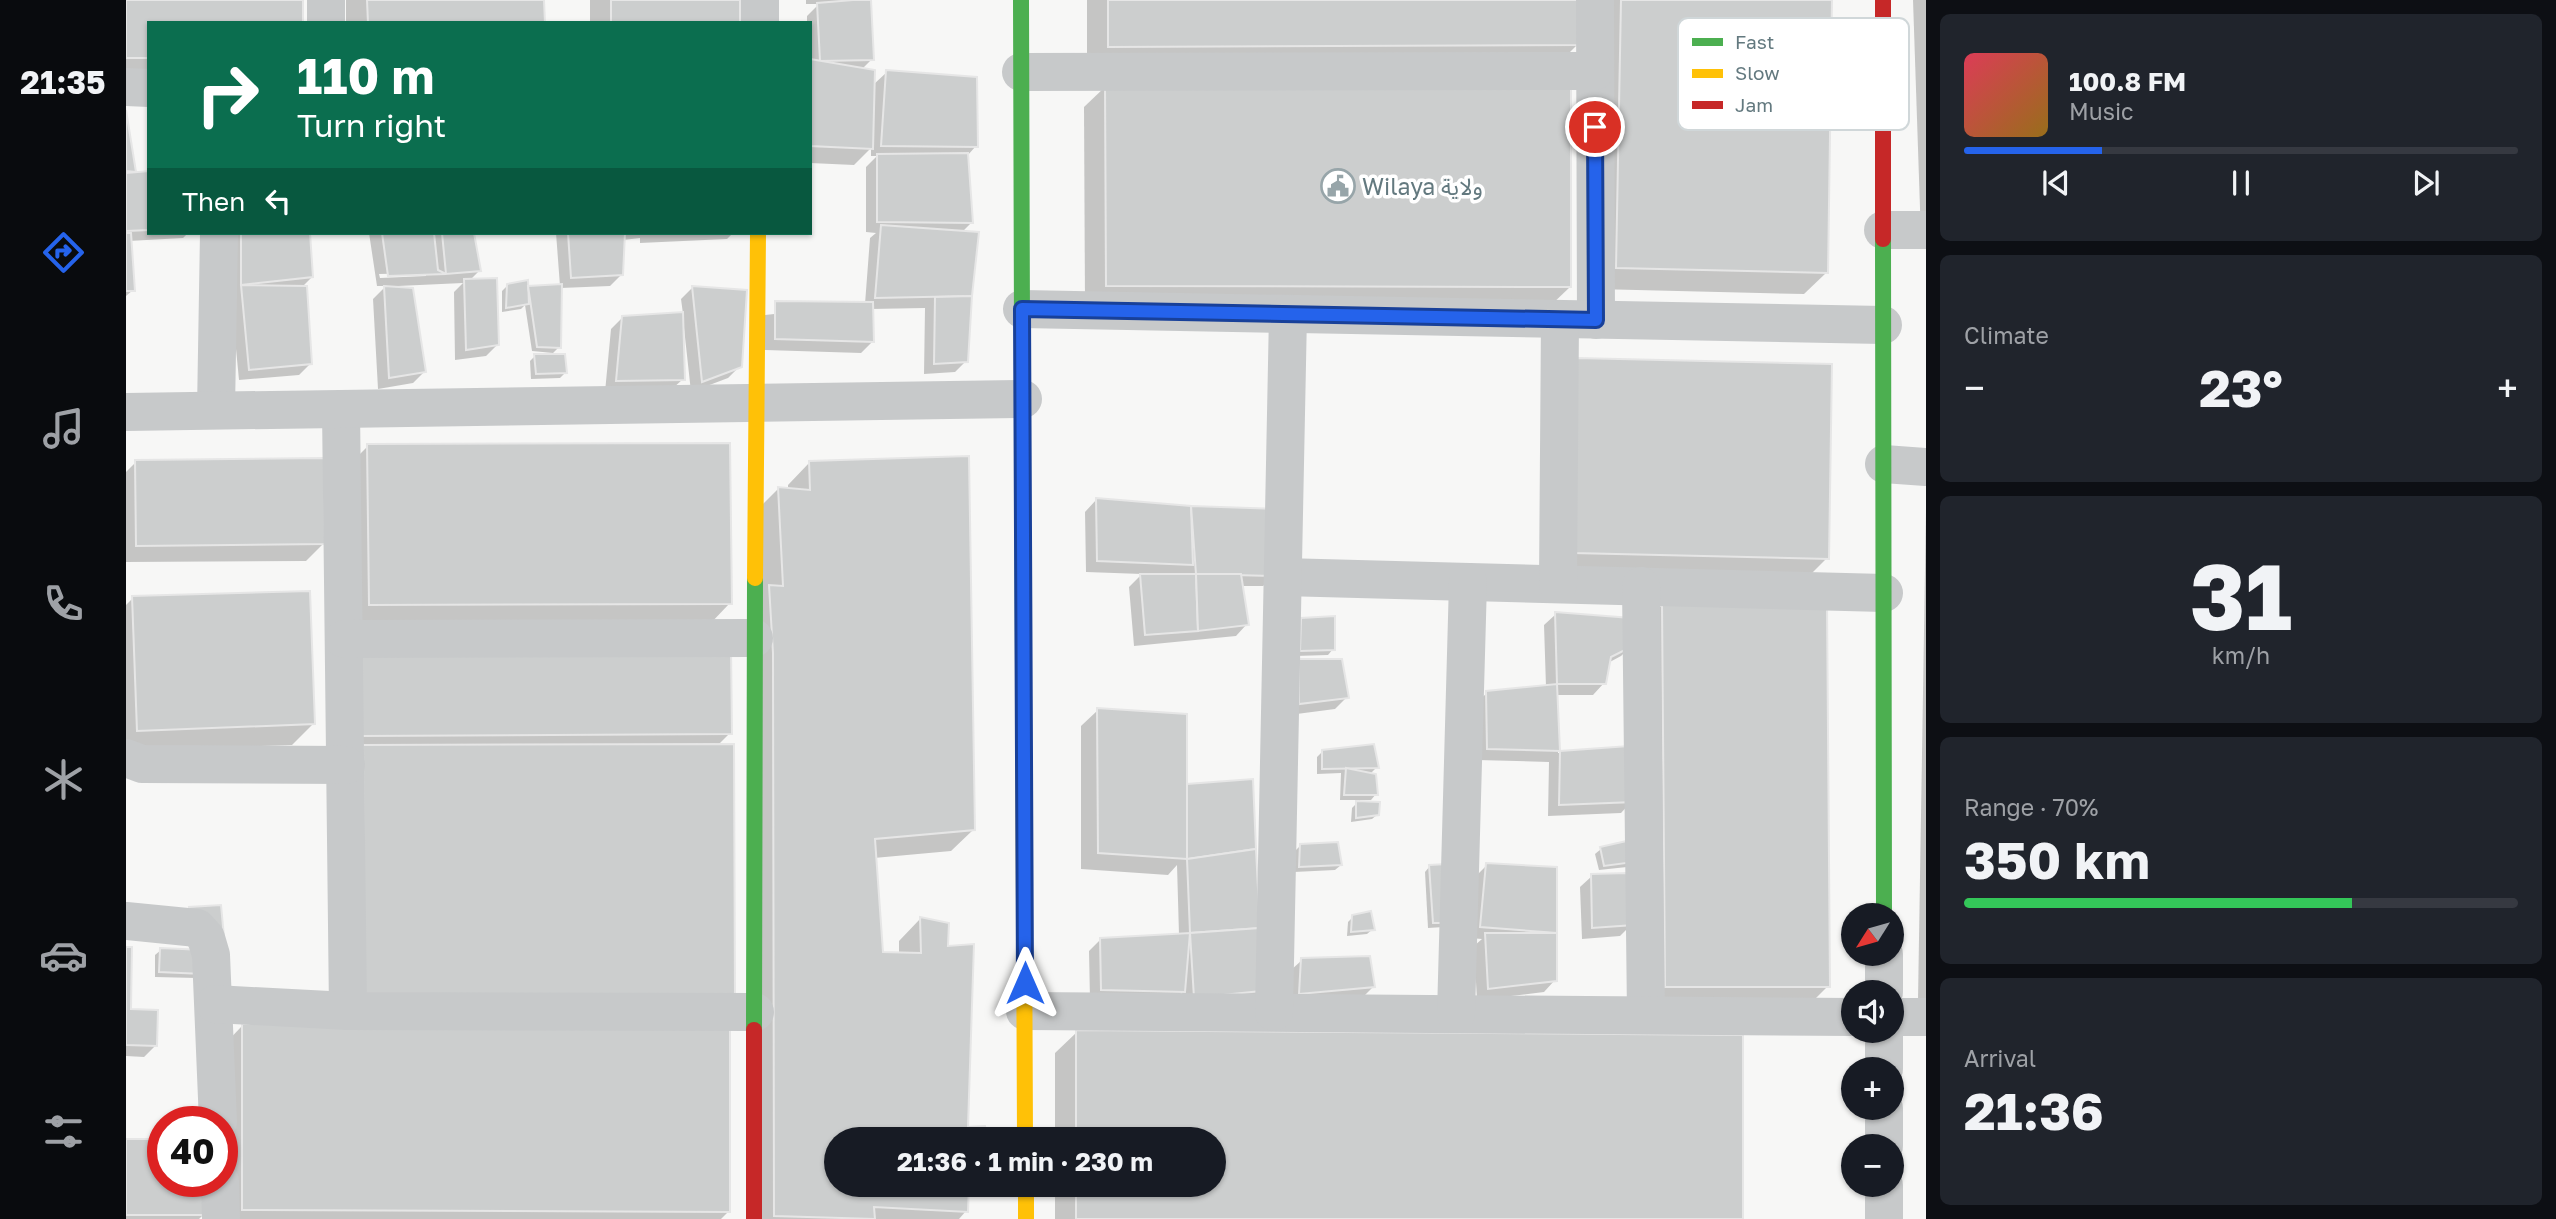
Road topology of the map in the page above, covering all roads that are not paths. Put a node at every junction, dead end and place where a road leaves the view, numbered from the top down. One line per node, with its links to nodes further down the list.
1 (326, 0): 7 (street)
2 (760, 0): 8 (street)
3 (1021, 0): 10 (street)
4 (1595, 0): 9 (street)
5 (1883, 0): 6 (street)
6 (1883, 18)
7 (326, 21)
8 (760, 21)
9 (1595, 71): 10 (street); 20 (street)
10 (1021, 72): 18 (street)
11 (126, 87): 12 (street)
12 (147, 88)
13 (1884, 130): 14 (street)
14 (1884, 230): 15 (street); 21 (street)
15 (1926, 230)
16 (219, 235): 25 (street)
17 (758, 235): 23 (street)
18 (1022, 309): 19 (street); 22 (street)
19 (1288, 314): 20 (street); 29 (street)
20 (1578, 319): 21 (street); 31 (street)
21 (1883, 324): 27 (street)
22 (1023, 399): 23 (street); 42 (street)
23 (756, 403): 24 (street); 34 (street)
24 (341, 408): 25 (street); 35 (street)
25 (216, 410): 26 (street)
26 (126, 412)
27 (1884, 464): 28 (street); 33 (street)
28 (1926, 467)
29 (1283, 578): 30 (street); 44 (street)
30 (1468, 582): 31 (street); 45 (street)
31 (1558, 584): 32 (street)
32 (1641, 586): 33 (street); 46 (street)
33 (1884, 593): 38 (street)
34 (754, 638): 35 (street); 43 (street)
35 (344, 639): 37 (street)
36 (126, 758): 37 (street)
37 (346, 765): 41 (street)
38 (1884, 903)
39 (126, 921): 40 (street)
40 (215, 1004): 41 (street); 50 (street)
41 (348, 1011): 43 (street)
42 (1025, 1011): 44 (street); 51 (street)
43 (755, 1012): 56 (street)
44 (1274, 1012): 45 (street)
45 (1456, 1014): 46 (street)
46 (1646, 1015): 47 (street)
47 (1841, 1017)
48 (1904, 1017): 49 (street)
49 (1926, 1017)
50 (218, 1106)
51 (1025, 1127)
52 (220, 1197): 55 (street)
53 (1026, 1197): 57 (street)
54 (1884, 1197): 58 (street)
55 (221, 1219)
56 (754, 1219)
57 (1026, 1219)
58 (1884, 1219)

